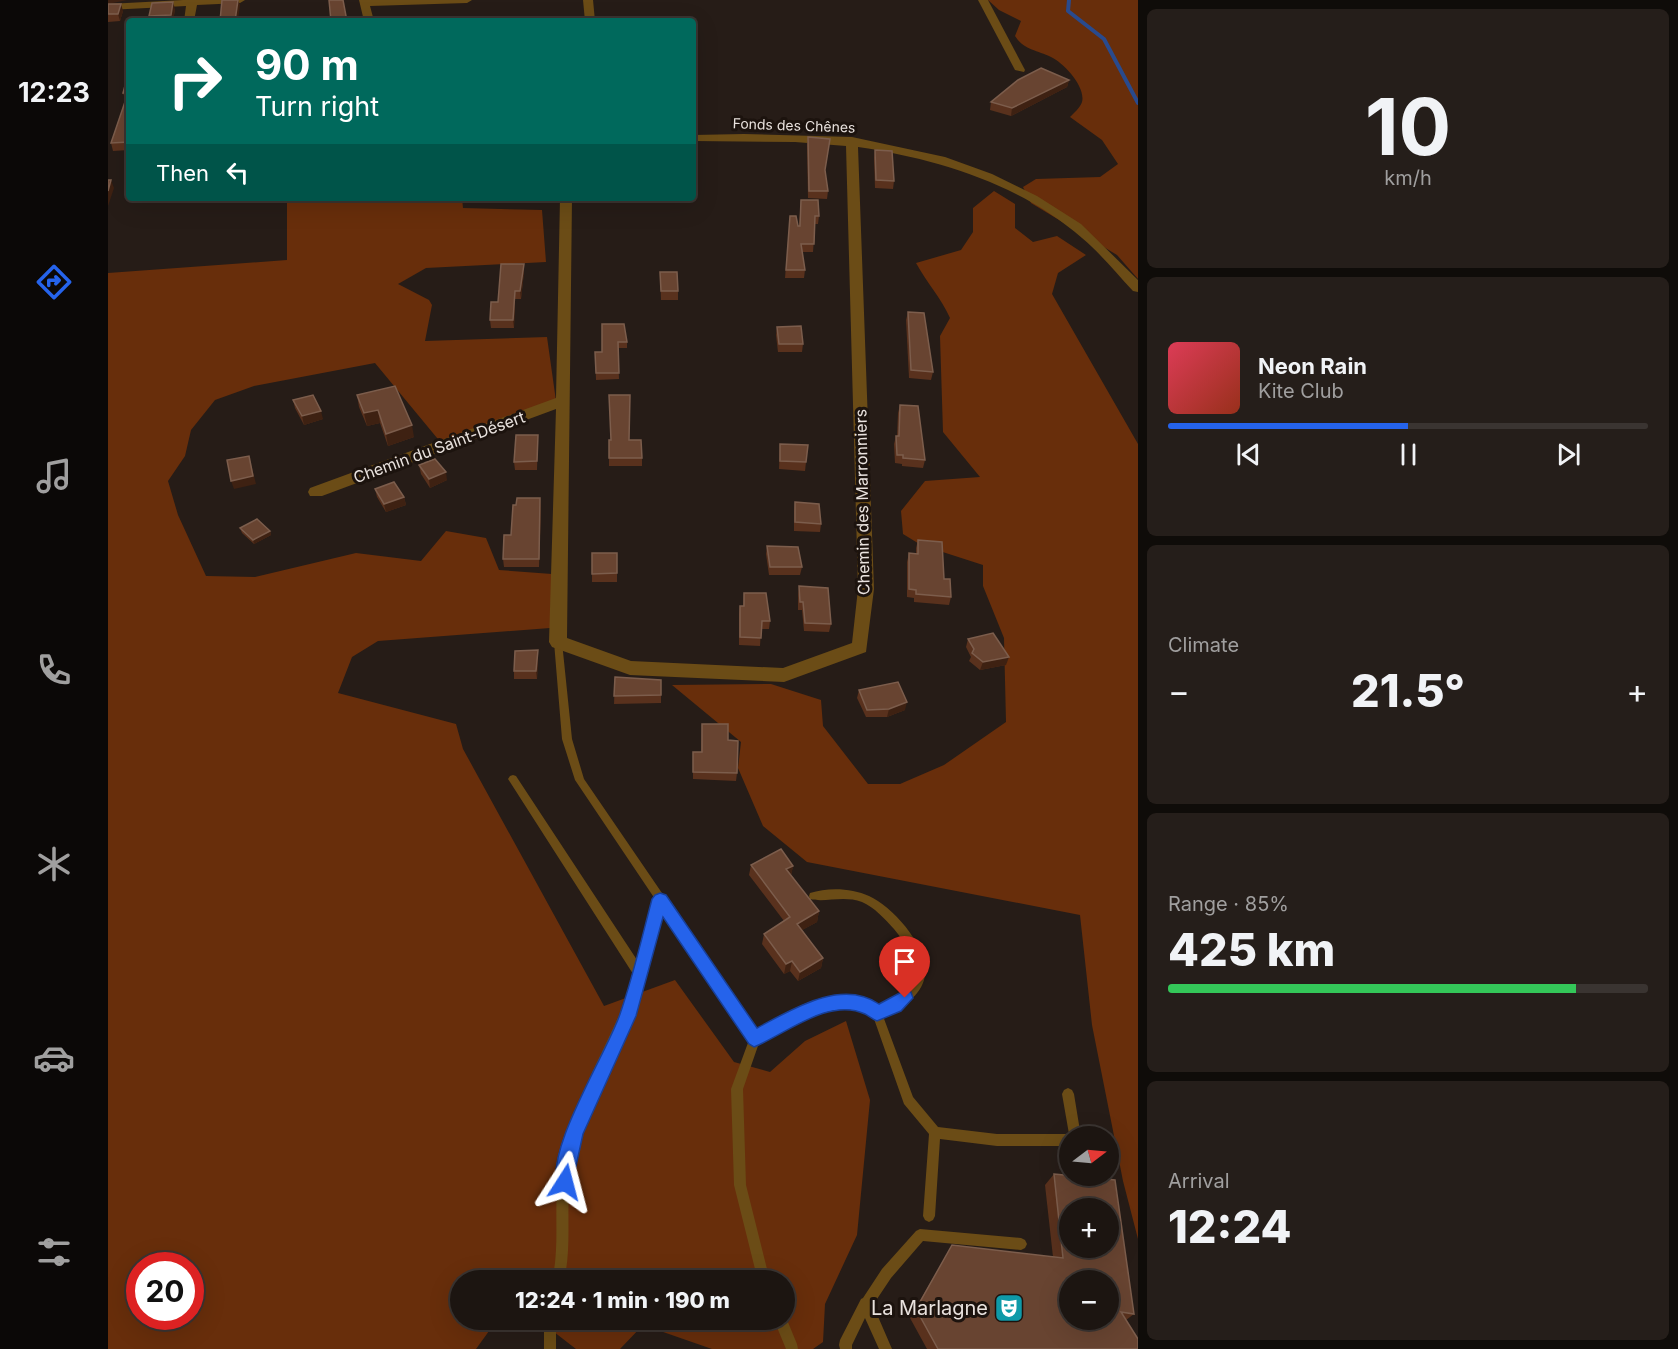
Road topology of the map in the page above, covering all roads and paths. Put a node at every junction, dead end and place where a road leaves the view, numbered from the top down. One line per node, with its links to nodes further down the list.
1 (240, 0): 6 (street)
2 (467, 0): 5 (street)
3 (588, 0): 10 (street)
4 (983, 0): 11 (street)
5 (365, 2): 9 (street)
6 (192, 3): 7 (street); 8 (street)
7 (108, 7)
8 (190, 18)
9 (368, 18)
10 (590, 18)
11 (1020, 70)
12 (696, 138): 13 (street, Fonds des Chênes)
13 (852, 141): 15 (street, Fonds des Chênes); 18 (street, Chemin des Marronniers)
14 (566, 201): 16 (street)
15 (1138, 288)
16 (563, 401): 17 (street, Chemin du Saint-Désert); 18 (street)
17 (316, 492)
18 (558, 642): 21 (lane)
19 (513, 779): 22 (lane)
20 (814, 896): 23 (lane)
21 (660, 899): 22 (lane); 24 (lane)
22 (641, 976): 31 (lane)
23 (877, 1013): 24 (lane); 27 (lane)
24 (754, 1039): 32 (lane)
25 (1068, 1094): 26 (lane)
26 (1073, 1126)
27 (935, 1132): 28 (lane); 29 (lane)
28 (1059, 1140)
29 (929, 1216)
30 (1021, 1244): 33 (lane)
31 (559, 1270)
32 (761, 1270)
33 (865, 1303): 38 (lane); 39 (lane)
34 (550, 1330): 36 (lane)
35 (784, 1330): 37 (lane)
36 (549, 1349)
37 (792, 1349)
38 (846, 1349)
39 (886, 1349)

